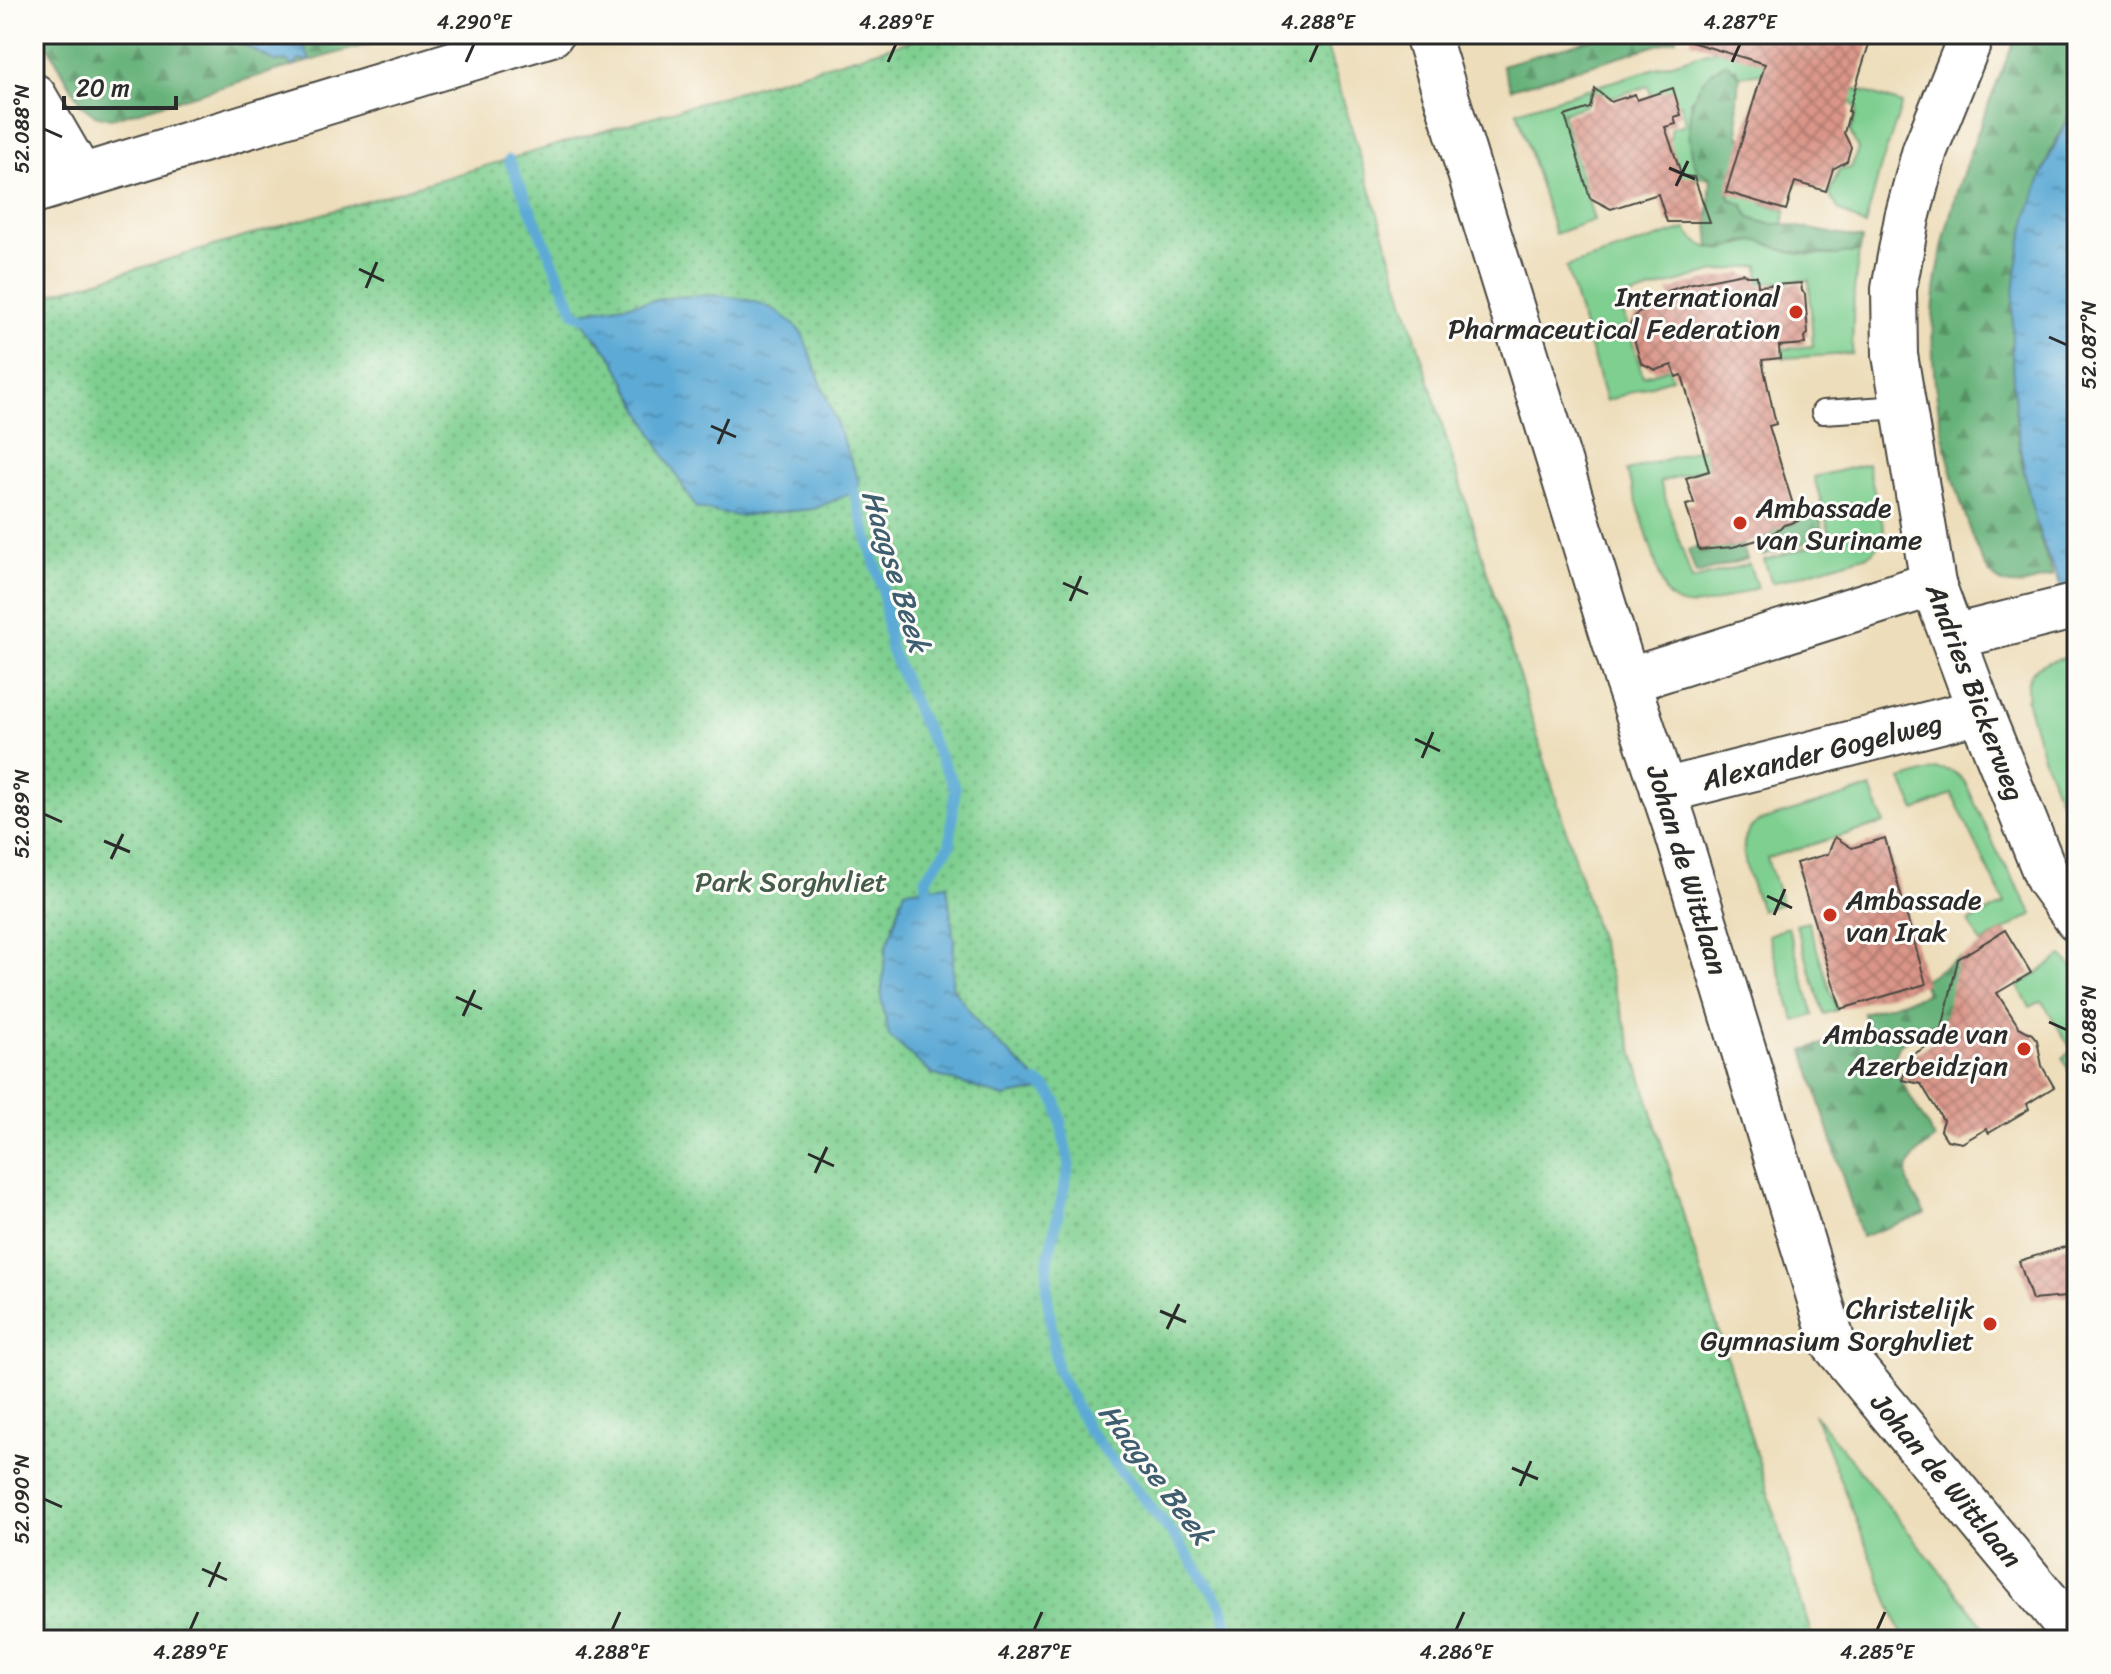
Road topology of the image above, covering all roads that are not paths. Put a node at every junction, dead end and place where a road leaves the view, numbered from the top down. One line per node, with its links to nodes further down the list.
1 (1427, 34): 12 (street, Johan de Wittlaan)
2 (1972, 34): 7 (street, Andries Bickerweg)
3 (543, 35): 5 (street)
4 (34, 96): 5 (street)
5 (81, 177): 6 (street)
6 (34, 191)
7 (1903, 407): 8 (lane); 9 (street, Andries Bickerweg)
8 (1823, 412)
9 (1933, 584): 11 (street, Andries Bickerweg); 12 (street)
10 (2070, 608): 11 (street)
11 (1953, 637): 13 (street, Andries Bickerweg)
12 (1627, 681): 14 (street, Johan de Wittlaan)
13 (1980, 711): 14 (street, Alexander Gogelweg); 15 (street, Andries Bickerweg)
14 (1663, 791): 16 (street, Johan de Wittlaan)
15 (2077, 919)
16 (2077, 1637)

